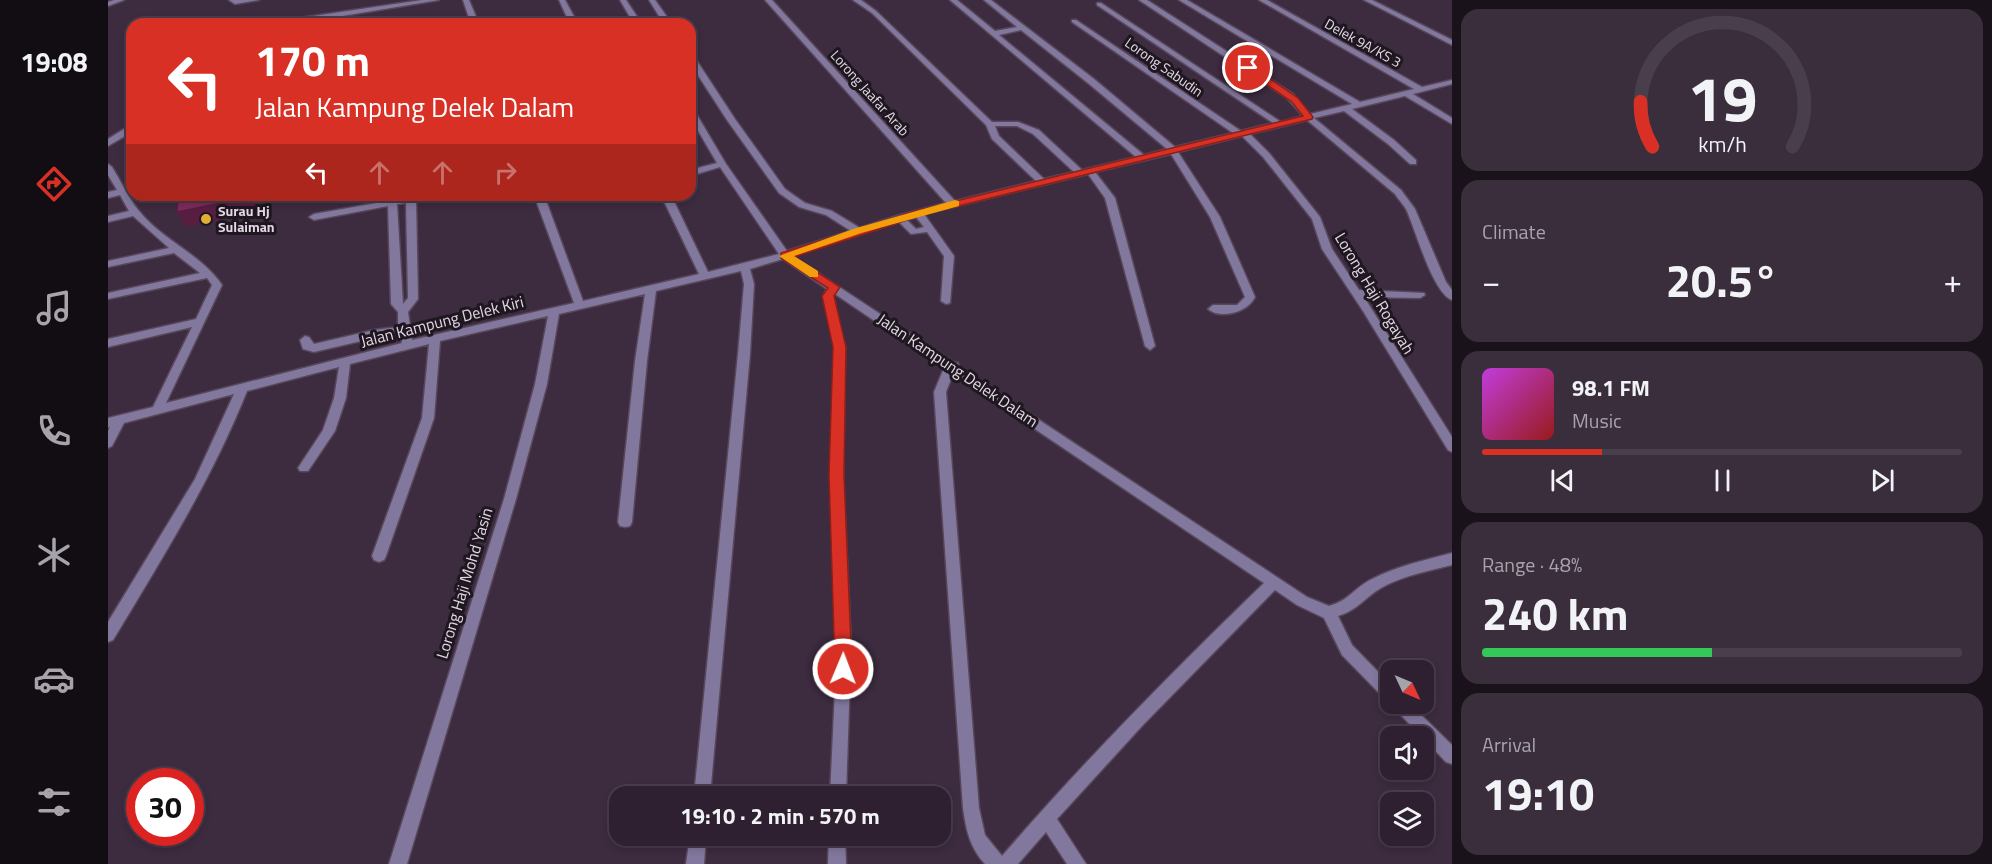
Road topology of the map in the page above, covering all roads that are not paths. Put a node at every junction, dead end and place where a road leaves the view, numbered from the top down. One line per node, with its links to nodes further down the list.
1 (121, 0): 17 (street)
2 (232, 0): 3 (street)
3 (256, 0)
4 (436, 0): 19 (street)
5 (466, 0): 20 (street)
6 (562, 0): 21 (street)
7 (623, 0): 22 (street)
8 (652, 0): 23 (street)
9 (768, 0): 59 (street, Lorong Jaafar Arab)
10 (856, 0): 37 (street)
11 (952, 0): 26 (street)
12 (987, 0): 25 (street)
13 (1142, 0): 34 (street)
14 (1182, 0): 32 (street)
15 (1262, 0): 30 (street, Delek 9A/KS 3)
16 (1367, 0): 27 (street)
17 (108, 4)
18 (1099, 4): 38 (street)
19 (314, 18)
20 (473, 18)
21 (571, 18)
22 (634, 18)
23 (664, 18)
24 (1074, 21): 40 (street, Lorong Sabudin)
25 (1023, 28): 26 (street); 42 (street)
26 (992, 34): 43 (street)
27 (1452, 43)
28 (696, 66): 66 (street)
29 (1452, 82): 30 (street, Jalan Kampung Delek Kiri)
30 (1421, 90): 31 (street, Jalan Kampung Delek Kiri)
31 (1406, 93): 32 (street, Jalan Kampung Delek Kiri); 36 (street)
32 (1359, 105): 33 (street, Jalan Kampung Delek Kiri)
33 (1345, 108): 34 (street, Jalan Kampung Delek Kiri); 44 (street)
34 (1308, 117): 38 (street, Jalan Kampung Delek Kiri); 78 (street)
35 (696, 120): 45 (street, Jalan Kampung Delek Dalam)
36 (1452, 122)
37 (990, 124): 48 (street); 49 (street)
38 (1278, 124): 40 (street, Jalan Kampung Delek Kiri)
39 (126, 132): 41 (street)
40 (1242, 134): 42 (street, Jalan Kampung Delek Kiri); 75 (street, Lorong Haji Rogayah)
41 (108, 143)
42 (1172, 149): 43 (street, Jalan Kampung Delek Kiri); 81 (street)
43 (1142, 158): 48 (street, Jalan Kampung Delek Kiri)
44 (1413, 162)
45 (722, 164): 47 (street); 68 (street, Jalan Kampung Delek Dalam)
46 (108, 167): 50 (street)
47 (696, 170)
48 (1085, 172): 49 (street, Jalan Kampung Delek Kiri); 90 (street)
49 (1042, 182): 59 (street, Jalan Kampung Delek Kiri)
50 (122, 192): 51 (street); 52 (street)
51 (108, 195)
52 (126, 198)
53 (128, 201): 60 (street)
54 (383, 201): 62 (street)
55 (392, 201): 83 (street)
56 (411, 201): 83 (street)
57 (541, 201): 80 (street)
58 (669, 201): 72 (street)
59 (952, 204): 61 (street, Jalan Kampung Delek Kiri)
60 (135, 213): 64 (street); 67 (street)
61 (918, 213): 63 (street, Jalan Kampung Delek Kiri); 65 (street)
62 (314, 217)
63 (900, 218): 65 (street); 66 (street, Jalan Kampung Delek Kiri)
64 (108, 219)
65 (930, 229): 79 (street)
66 (857, 231): 68 (street, Jalan Kampung Delek Kiri)
67 (176, 250): 69 (street); 71 (street)
68 (784, 256): 70 (street, Jalan Kampung Delek Kiri); 73 (street, Jalan Kampung Delek Dalam)
69 (108, 264)
70 (745, 267): 72 (street, Jalan Kampung Delek Kiri); 108 (street)
71 (209, 274): 77 (street); 84 (street)
72 (705, 276): 74 (street, Jalan Kampung Delek Kiri)
73 (834, 287): 92 (street, Jalan Kampung Delek Dalam); 109 (street)
74 (651, 288): 80 (street, Jalan Kampung Delek Kiri); 99 (street)
75 (1357, 294): 76 (street); 97 (street, Lorong Haji Rogayah)
76 (1420, 295)
77 (108, 296)
78 (1452, 297)
79 (946, 301)
80 (579, 304): 82 (street, Jalan Kampung Delek Kiri)
81 (1213, 309)
82 (554, 310): 86 (street, Jalan Kampung Delek Kiri); 113 (street, Lorong Haji Mohd Yasin)
83 (403, 311): 85 (street)
84 (201, 321): 88 (street); 94 (street)
85 (404, 330): 87 (street); 89 (street)
86 (435, 339): 89 (street, Jalan Kampung Delek Kiri); 100 (street)
87 (305, 340)
88 (108, 343)
89 (408, 345): 91 (street, Jalan Kampung Delek Kiri)
90 (1150, 346)
91 (345, 363): 93 (street, Jalan Kampung Delek Kiri); 98 (street)
92 (954, 366): 102 (street, Jalan Kampung Delek Dalam); 116 (street)
93 (243, 387): 94 (street, Jalan Kampung Delek Kiri); 104 (street)
94 (157, 411): 95 (street, Jalan Kampung Delek Kiri)
95 (114, 421): 96 (street)
96 (108, 443)
97 (1452, 447)
98 (304, 468)
99 (625, 522)
100 (379, 556)
101 (1452, 560): 103 (street)
102 (1273, 583): 103 (street, Jalan Kampung Delek Dalam); 110 (street)
103 (1329, 613): 105 (street)
104 (108, 635)
105 (1380, 684)
106 (1410, 714): 107 (street)
107 (1452, 756)
108 (703, 786)
109 (838, 786)
110 (1046, 817): 117 (street); 118 (street)
111 (697, 846): 114 (street)
112 (837, 846): 115 (street)
113 (398, 864)
114 (695, 864)
115 (837, 864)
116 (998, 864)
117 (1007, 864)
118 (1077, 864)

